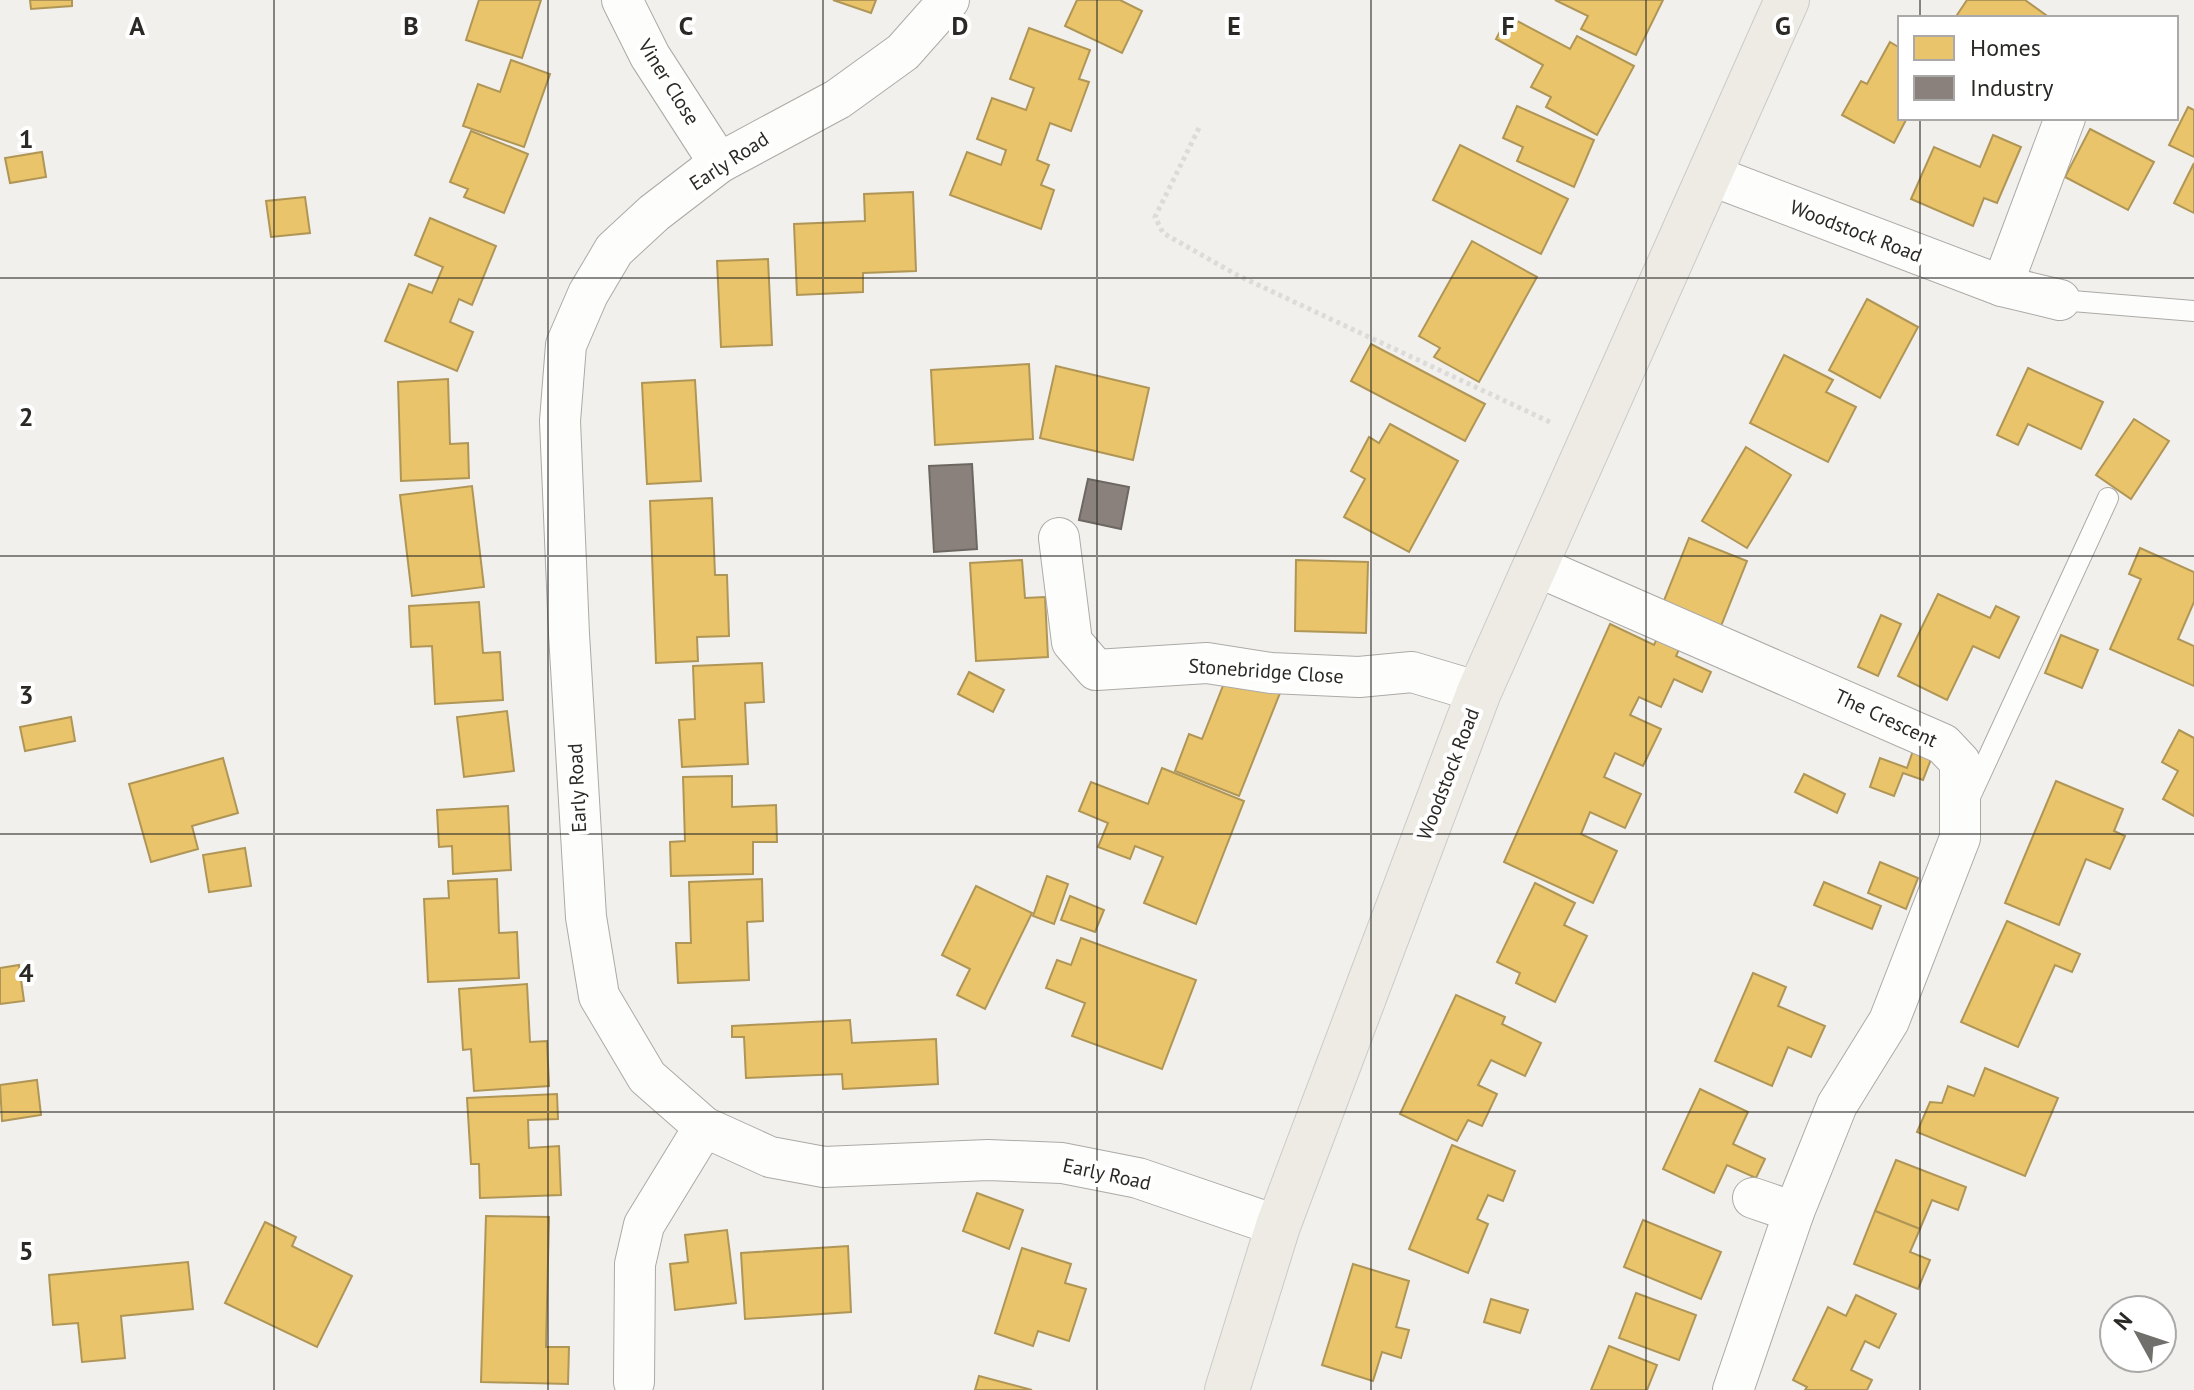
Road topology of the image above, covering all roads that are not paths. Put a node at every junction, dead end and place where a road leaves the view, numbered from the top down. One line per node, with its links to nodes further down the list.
1 (622, 0): 5 (street, Viner Close)
2 (949, 0): 5 (street, Early Road)
3 (1787, 0): 6 (main road, Woodstock Road)
4 (2064, 120): 7 (street)
5 (719, 163): 15 (street, Early Road)
6 (1710, 175): 7 (street, Woodstock Road); 12 (main road, Woodstock Road)
7 (2002, 286): 8 (street, Woodstock Road)
8 (2060, 300): 9 (lane, Woodstock Road)
9 (2194, 311)
10 (2108, 498): 14 (lane)
11 (1059, 538): 13 (street, Stonebridge Close)
12 (1536, 566): 13 (main road, Woodstock Road); 14 (street, The Crescent)
13 (1479, 692): 18 (main road, Woodstock Road)
14 (1961, 813): 17 (street, The Crescent)
15 (704, 1127): 18 (street, Early Road); 19 (street)
16 (1753, 1198): 17 (street)
17 (1794, 1212): 21 (street, The Crescent)
18 (1278, 1226): 20 (main road, Woodstock Road)
19 (634, 1382)
20 (1227, 1390)
21 (1733, 1390)

